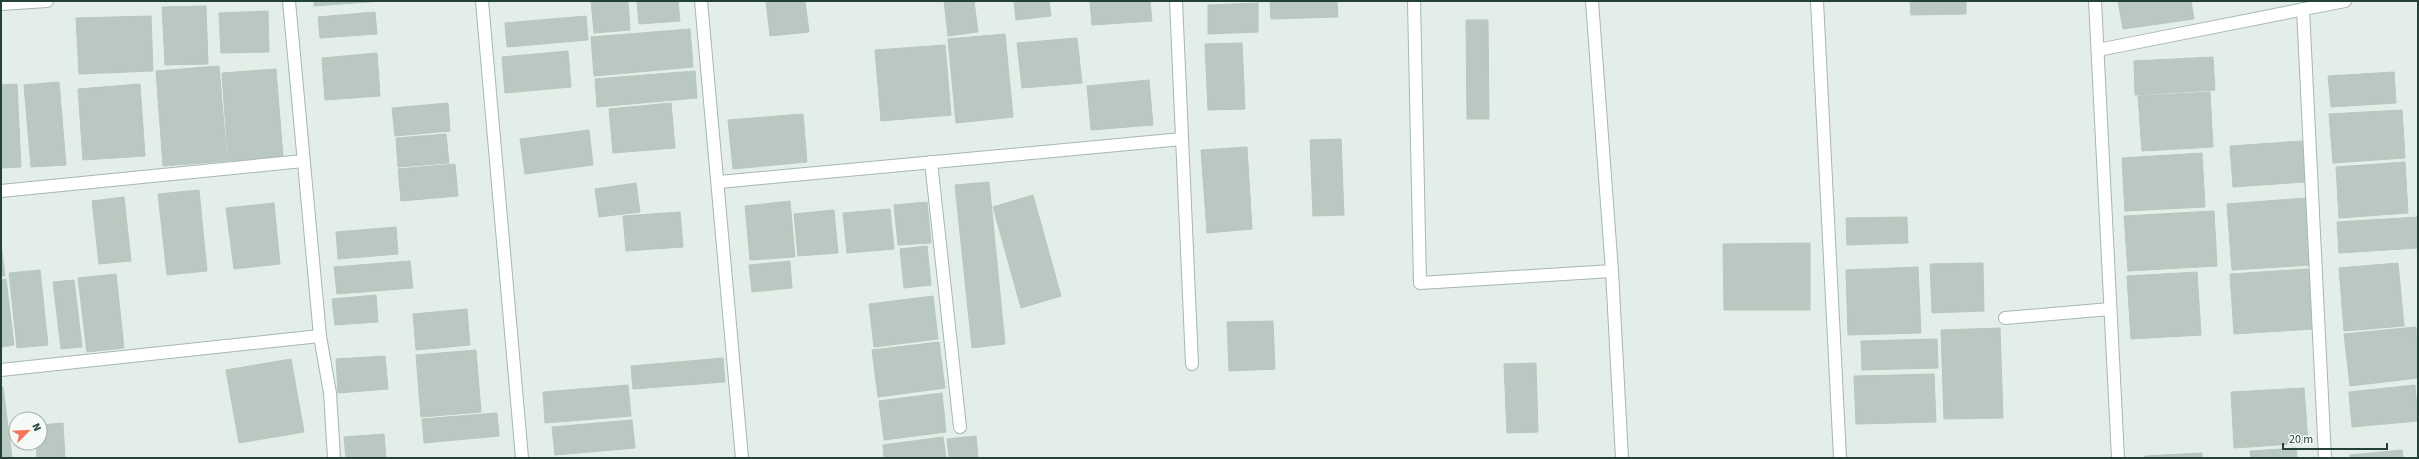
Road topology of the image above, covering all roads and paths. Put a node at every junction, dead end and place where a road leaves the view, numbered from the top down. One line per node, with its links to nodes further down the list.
1 (47, 1): 11 (street)
2 (289, 1): 15 (street)
3 (482, 1): 27 (street)
4 (701, 1): 17 (street)
5 (1176, 1): 14 (street)
6 (1414, 1): 19 (street)
7 (1592, 1): 19 (street)
8 (1817, 1): 30 (street)
9 (2095, 1): 13 (street)
10 (2345, 1): 12 (street)
11 (1, 4)
12 (2303, 9): 13 (street); 32 (street)
13 (2098, 50): 20 (street)
14 (1182, 139): 16 (street); 23 (street)
15 (303, 161): 18 (street); 22 (street)
16 (931, 162): 17 (street); 25 (street)
17 (719, 182): 28 (street)
18 (1, 191)
19 (1612, 271): 29 (street)
20 (2110, 309): 21 (street); 31 (street)
21 (2005, 318)
22 (320, 336): 24 (street); 26 (street)
23 (1192, 364)
24 (1, 370)
25 (960, 427)
26 (334, 458)
27 (522, 458)
28 (742, 458)
29 (1622, 458)
30 (1840, 458)
31 (2118, 458)
32 (2325, 458)

